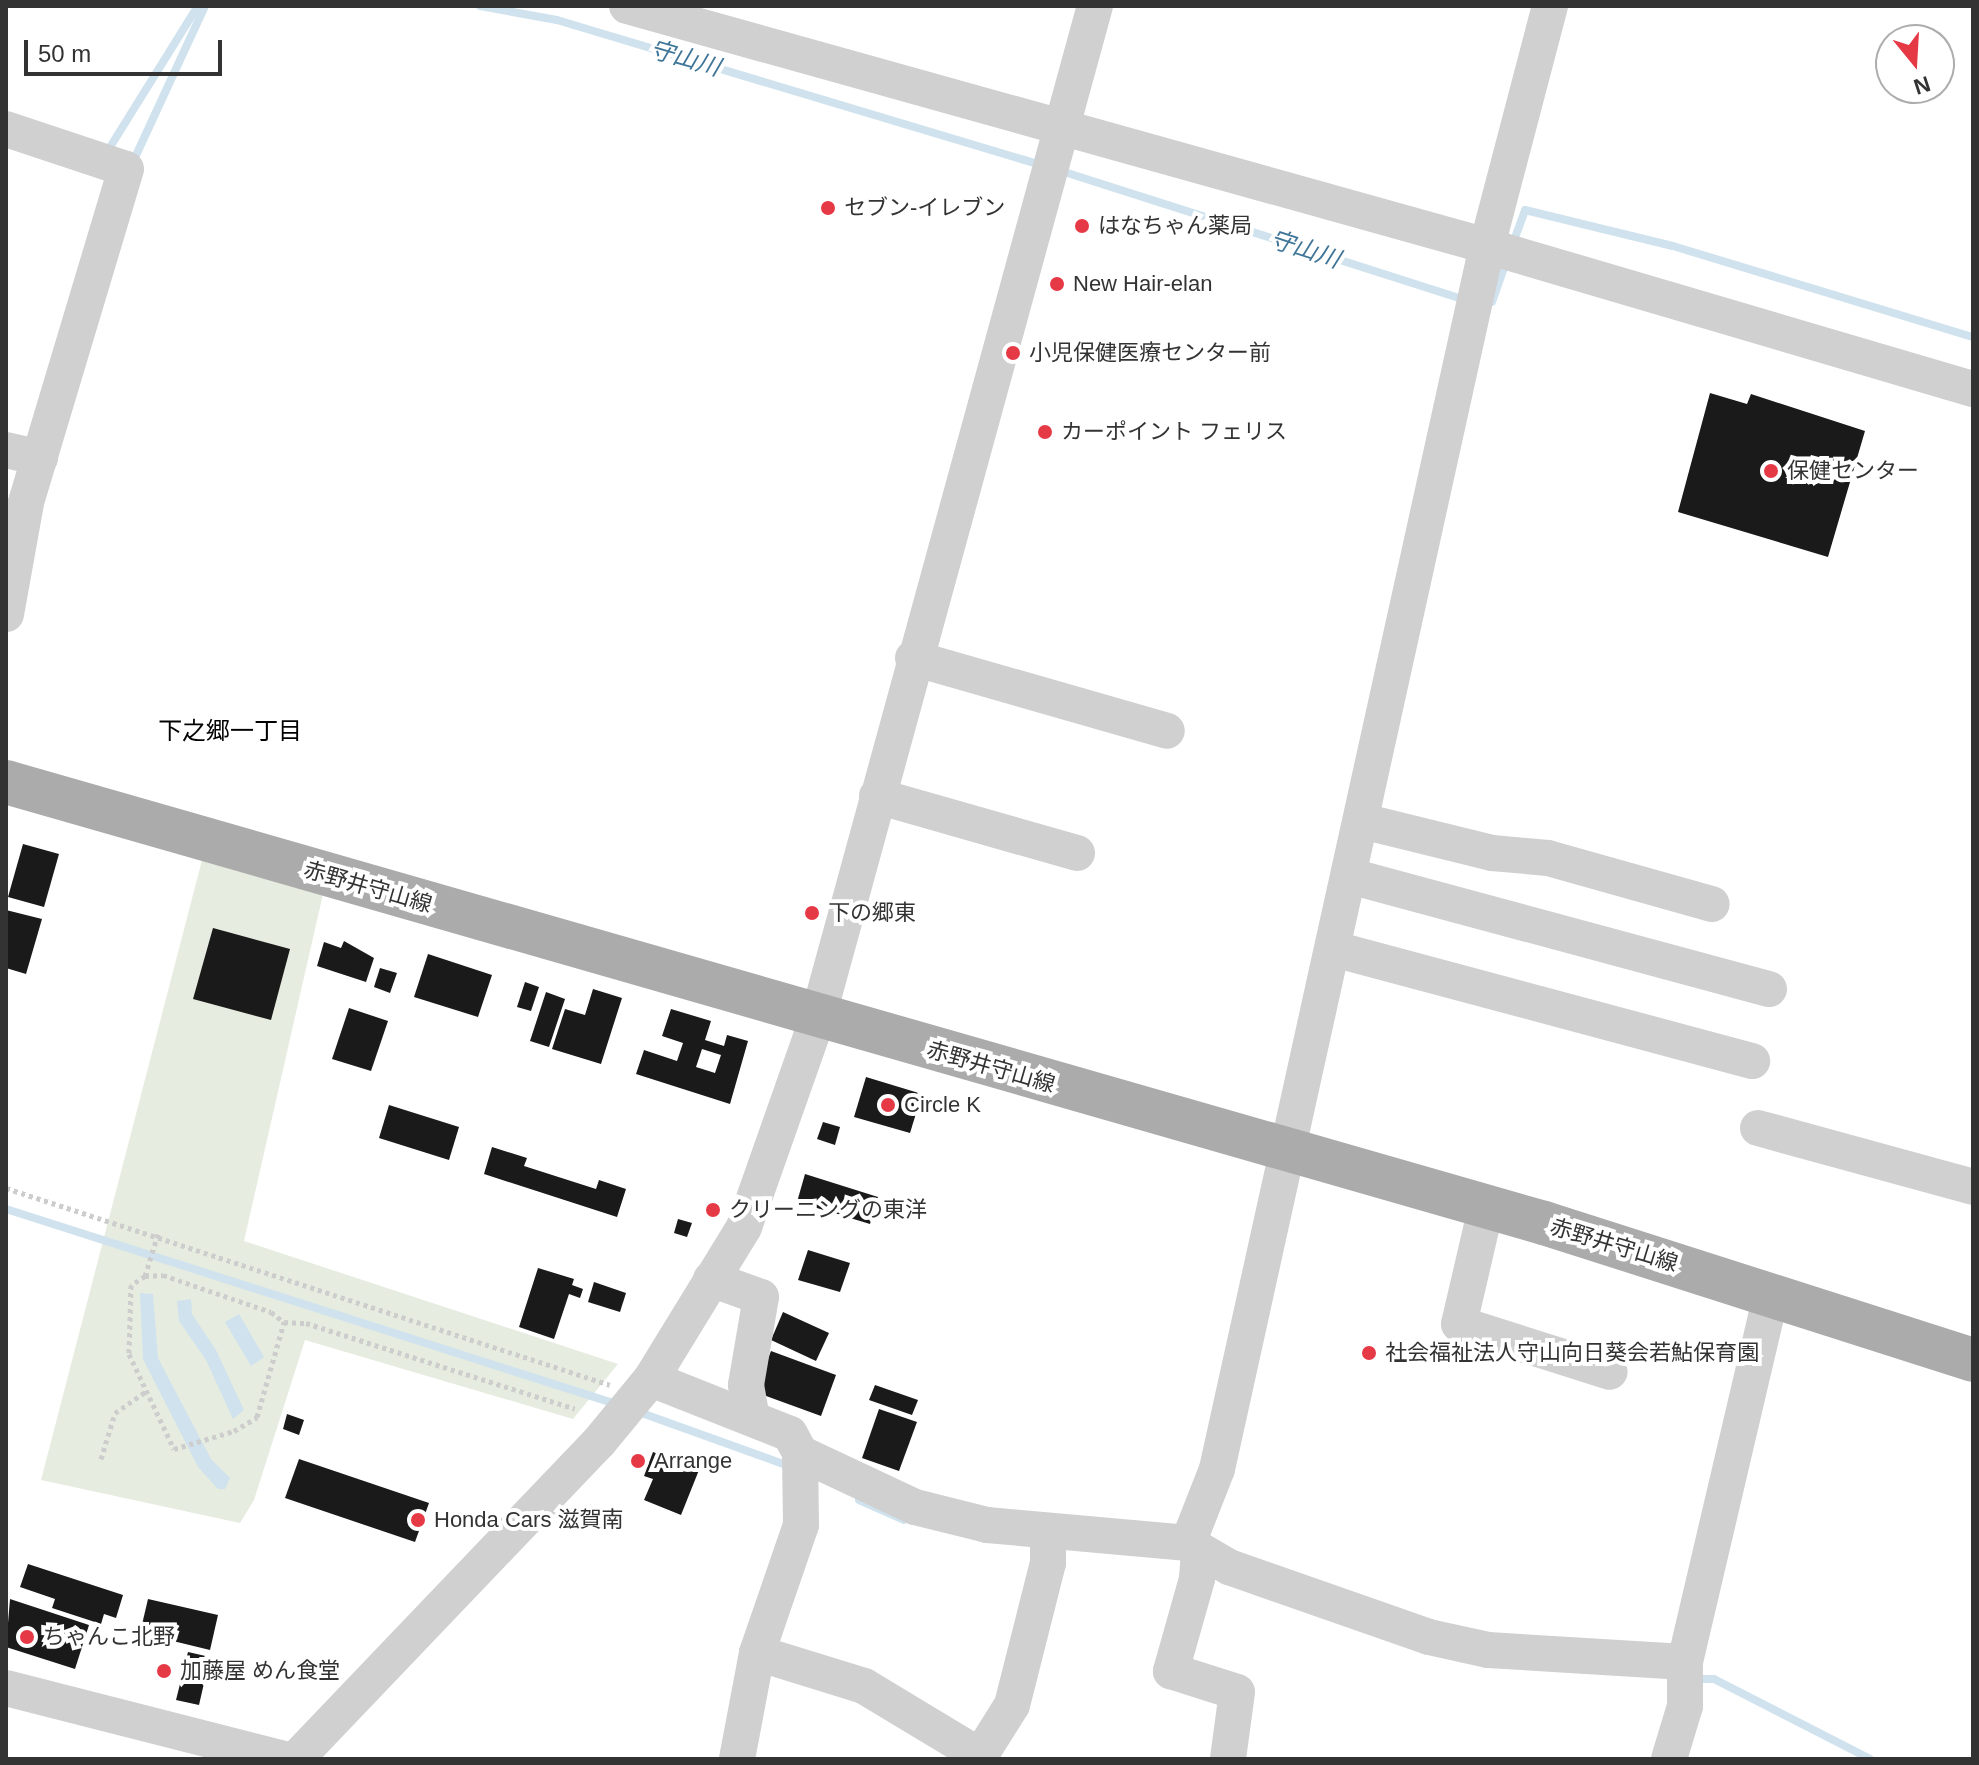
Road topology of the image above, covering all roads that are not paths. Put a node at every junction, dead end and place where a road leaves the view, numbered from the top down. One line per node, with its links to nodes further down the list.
1 (627, 6): 5 (street)
2 (1095, 6): 5 (street)
3 (1550, 6): 6 (street)
4 (6, 129): 8 (street)
5 (1064, 130): 6 (street); 10 (street)
6 (1487, 246): 7 (street); 14 (street)
7 (1973, 389)
8 (23, 454): 9 (street)
9 (6, 614)
10 (913, 658): 11 (street); 13 (street)
11 (1167, 731)
12 (6, 782): 20 (main road, 赤野井守山線)
13 (877, 796): 15 (street); 20 (street)
14 (1362, 821): 16 (street); 17 (street)
15 (1077, 853)
16 (1350, 876): 18 (street); 19 (street)
17 (1712, 904)
18 (1334, 949): 21 (street); 23 (street)
19 (1769, 989)
20 (818, 1017): 23 (main road, 赤野井守山線); 26 (street)
21 (1752, 1061)
22 (1758, 1128): 24 (street)
23 (1289, 1154): 25 (main road, 赤野井守山線); 34 (street)
24 (1973, 1187)
25 (1486, 1208): 27 (main road, 赤野井守山線); 29 (street)
26 (711, 1279): 30 (street); 31 (street)
27 (1771, 1294): 28 (main road, 赤野井守山線); 36 (street)
28 (1973, 1360)
29 (1610, 1372)
30 (645, 1387): 31 (street); 39 (street)
31 (751, 1414): 32 (street)
32 (801, 1464): 33 (street); 35 (street)
33 (1048, 1545): 34 (street); 35 (street)
34 (1195, 1557): 36 (street); 41 (street)
35 (757, 1653): 40 (street)
36 (1685, 1662): 42 (street)
37 (6, 1688): 38 (street)
38 (285, 1759)
39 (296, 1759)
40 (737, 1759)
41 (1228, 1759)
42 (1669, 1759)

